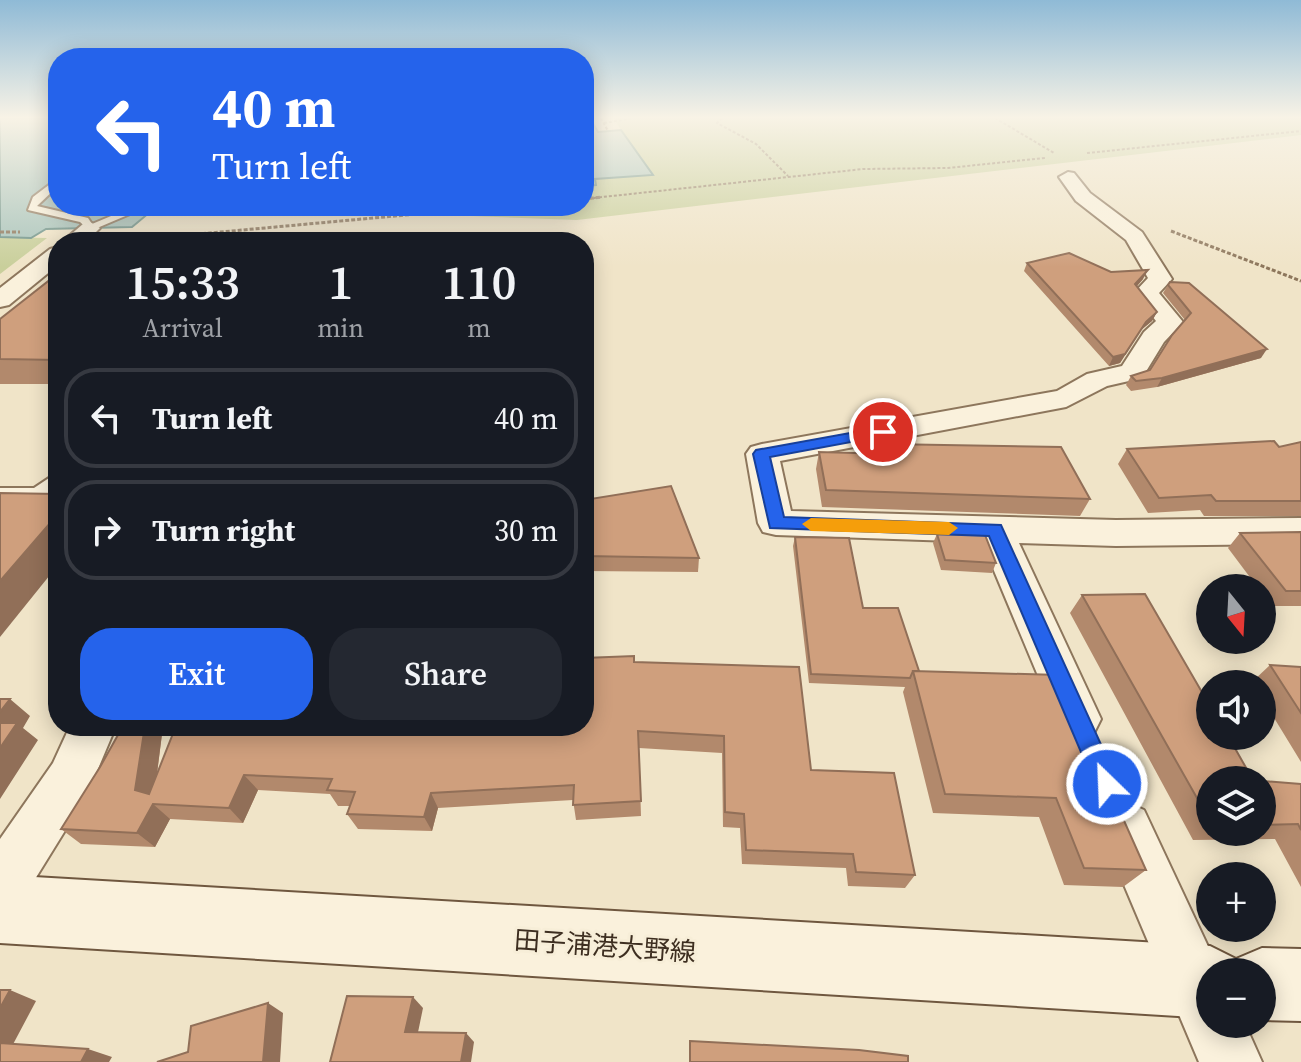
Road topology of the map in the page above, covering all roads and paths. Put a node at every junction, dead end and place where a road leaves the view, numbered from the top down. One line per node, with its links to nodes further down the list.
1 (780, 168): 4 (path)
2 (956, 168): 4 (path)
3 (1070, 168): 18 (street)
4 (789, 177): 6 (path)
5 (48, 189): 7 (lane)
6 (594, 198)
7 (48, 212)
8 (66, 216): 11 (lane)
9 (119, 216): 11 (lane)
10 (395, 216): 13 (path)
11 (90, 228): 12 (street)
12 (85, 232)
13 (221, 232)
14 (48, 262): 15 (street)
15 (0, 300)
16 (48, 486): 17 (lane)
17 (0, 494)
18 (995, 530): 19 (street); 23 (street)
19 (1301, 531)
20 (89, 736): 21 (street)
21 (0, 886)
22 (0, 909): 26 (main road, 田子浦港大野線)
23 (1196, 977)
24 (1276, 984): 25 (main road)
25 (1301, 985)
26 (1196, 1000)
27 (1222, 1038): 28 (street)
28 (1231, 1062)

